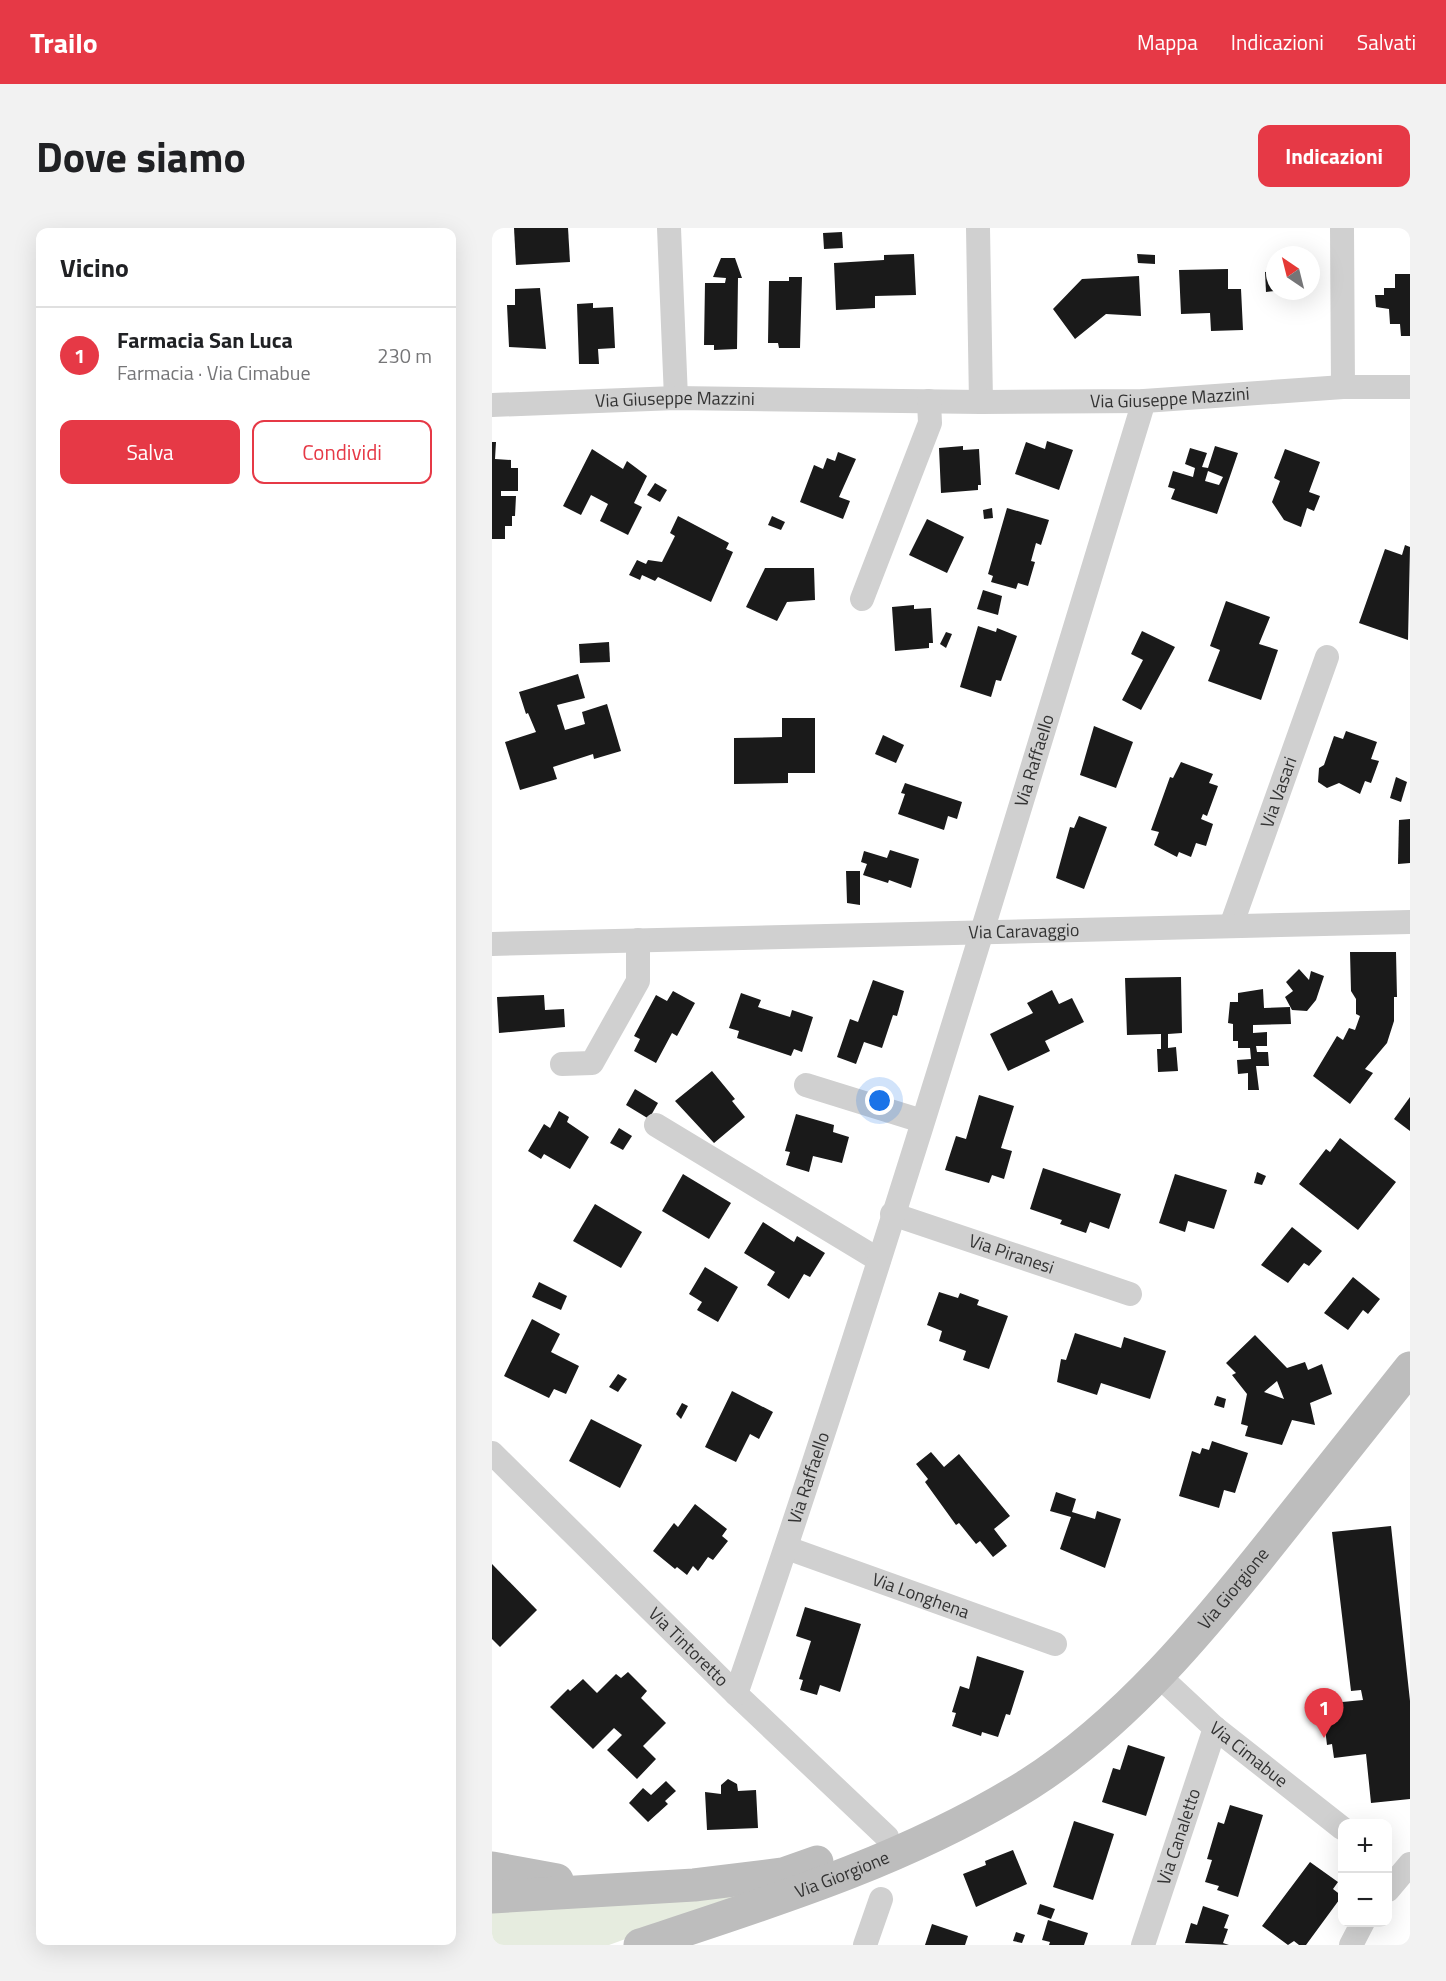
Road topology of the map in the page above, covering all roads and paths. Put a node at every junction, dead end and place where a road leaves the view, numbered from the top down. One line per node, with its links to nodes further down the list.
1 (669, 228): 6 (street)
2 (978, 228): 9 (street)
3 (1342, 228): 4 (street)
4 (1343, 387): 5 (street, Via Giuseppe Mazzini); 7 (street, Via Giuseppe Mazzini)
5 (1410, 387)
6 (676, 398): 8 (street, Via Giuseppe Mazzini); 10 (street, Via Giuseppe Mazzini)
7 (1144, 401): 9 (street, Via Giuseppe Mazzini); 15 (street, Via Raffaello)
8 (929, 402): 9 (street, Via Giuseppe Mazzini); 11 (street)
9 (981, 402)
10 (492, 405)
11 (862, 599)
12 (1327, 657): 14 (street, Via Vasari)
13 (1410, 922): 14 (street, Via Caravaggio)
14 (1231, 926): 15 (street, Via Caravaggio)
15 (981, 934): 16 (street, Via Caravaggio); 20 (street, Via Raffaello)
16 (638, 940): 17 (street, Via Caravaggio); 18 (street)
17 (492, 944)
18 (562, 1064)
19 (806, 1085): 20 (street)
20 (922, 1121): 22 (street, Via Raffaello)
21 (657, 1125): 23 (street)
22 (892, 1214): 23 (street, Via Raffaello); 24 (street, Via Piranesi)
23 (879, 1260): 27 (street, Via Raffaello)
24 (1130, 1294)
25 (1410, 1368): 29 (main road, Via Giorgione)
26 (492, 1453): 30 (street, Via Tintoretto)
27 (787, 1548): 28 (street, Via Longhena); 30 (street, Via Raffaello)
28 (1055, 1644)
29 (1157, 1674): 31 (street, Via Cimabue); 32 (main road, Via Giorgione)
30 (736, 1694): 34 (street, Via Tintoretto)
31 (1215, 1728): 33 (street, Via Cimabue); 42 (street, Via Canaletto)
32 (1031, 1782): 34 (main road, Via Giorgione); 40 (main road, Via Giorgione)
33 (1338, 1825)
34 (887, 1837): 36 (main road, Via Giorgione)
35 (492, 1868): 36 (main road, Via Giorgione)
36 (639, 1887): 37 (main road, Via Giorgione)
37 (492, 1897)
38 (881, 1899): 41 (street)
39 (1361, 1927): 43 (street)
40 (642, 1945)
41 (865, 1945)
42 (1143, 1945)
43 (1351, 1945)

